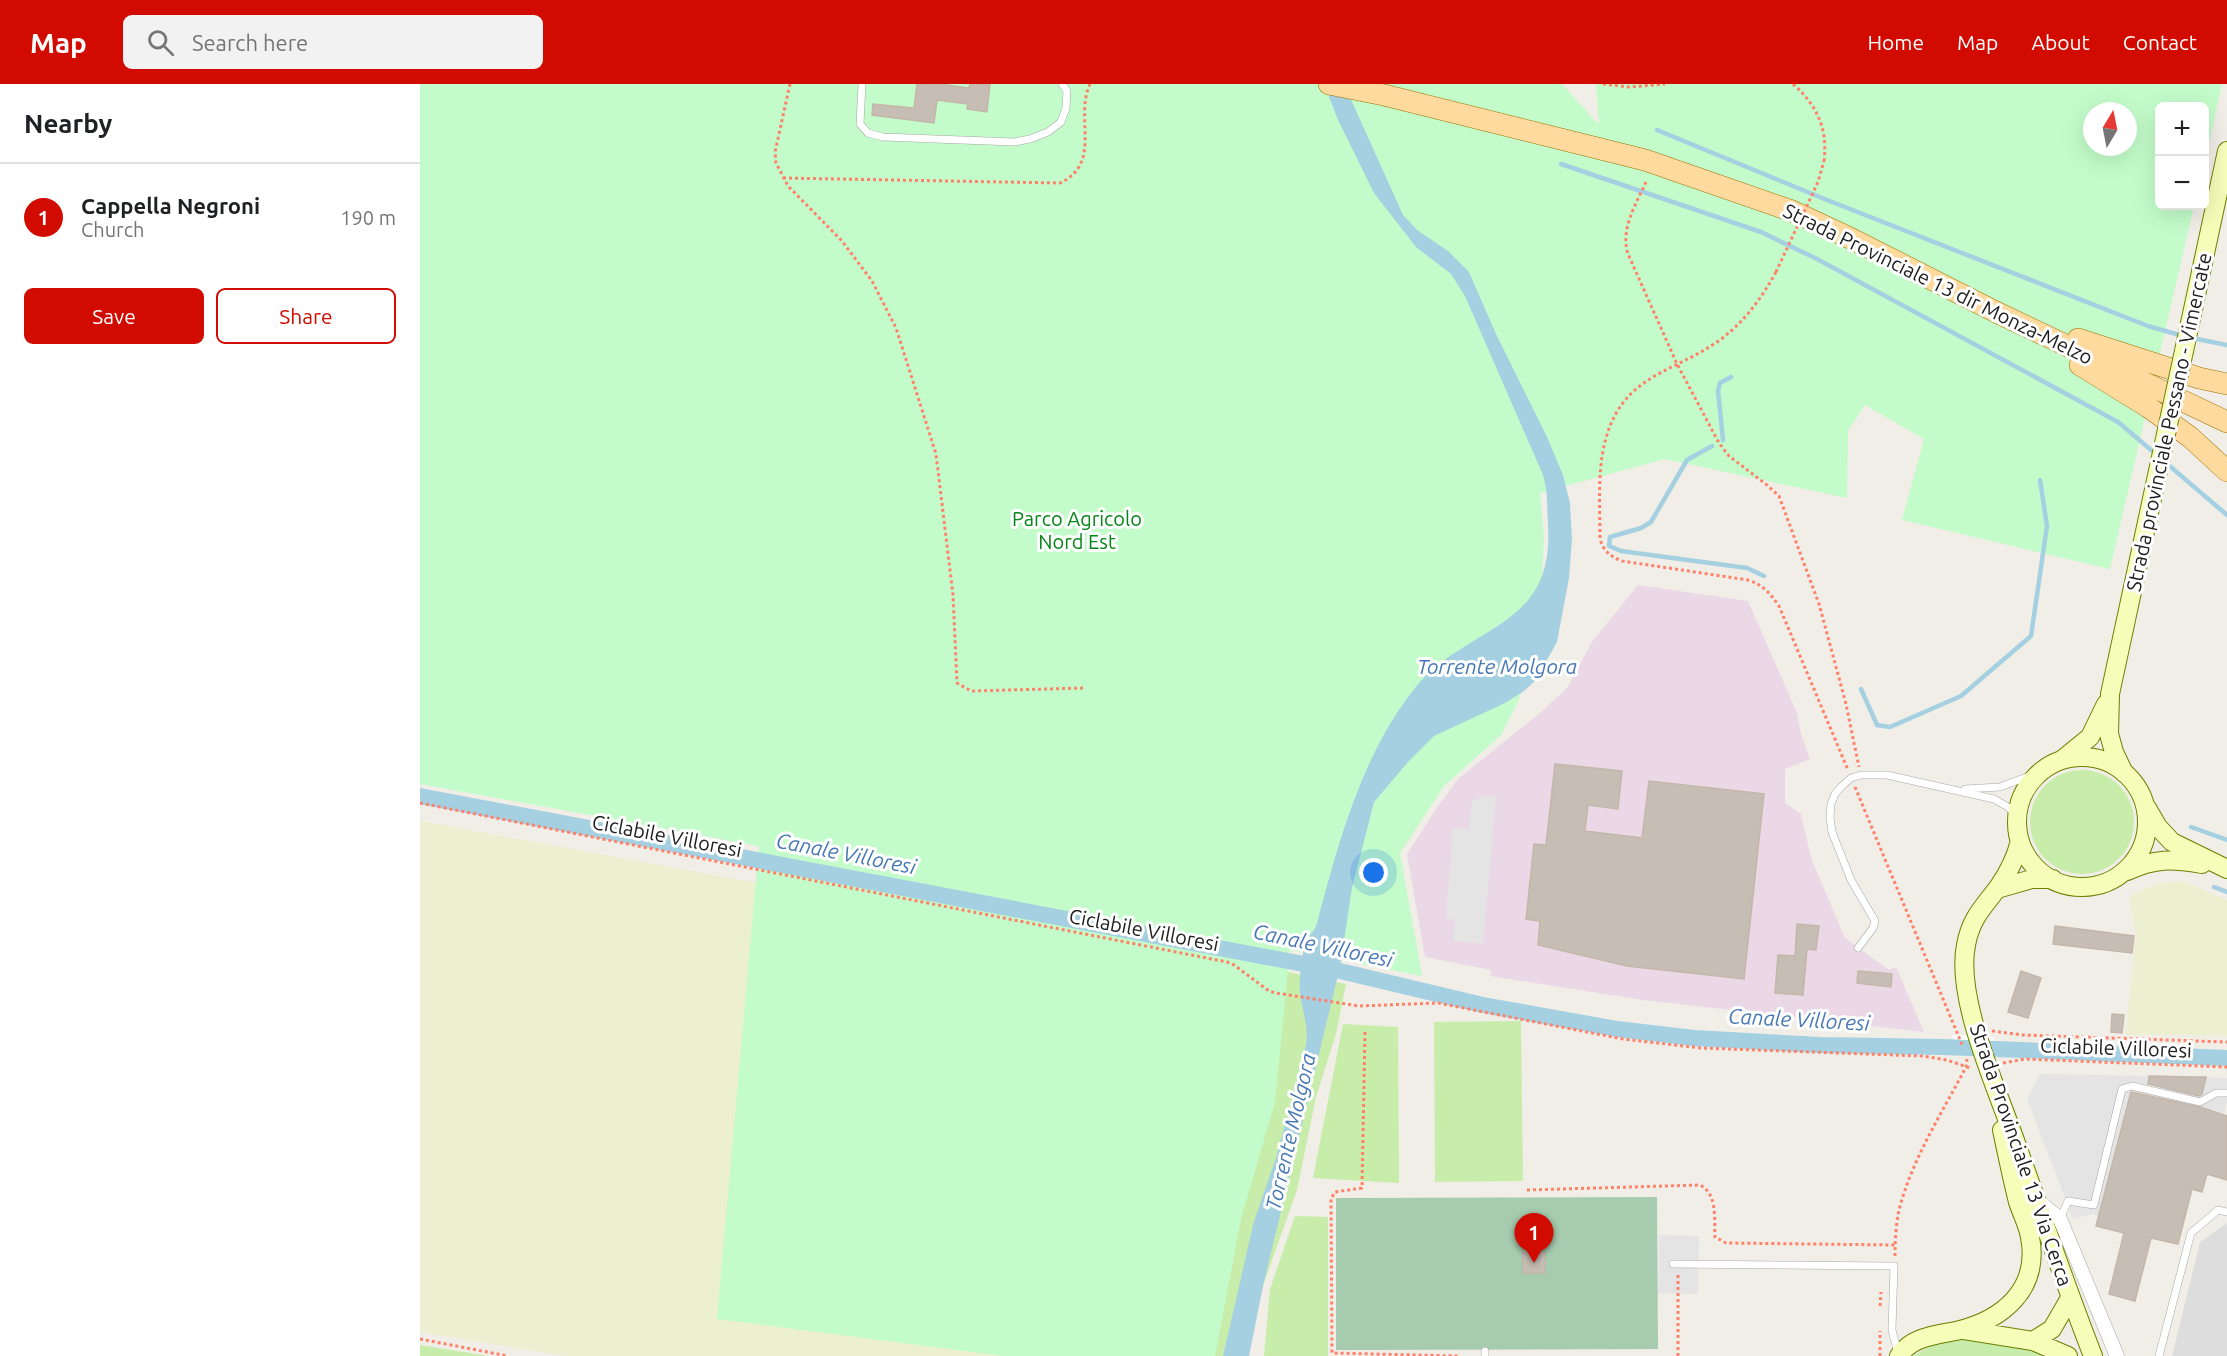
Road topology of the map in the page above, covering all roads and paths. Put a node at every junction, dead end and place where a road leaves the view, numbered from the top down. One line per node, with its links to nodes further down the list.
1 (790, 84): 10 (path)
2 (862, 84): 3 (lane)
3 (1062, 84)
4 (1090, 84): 10 (path)
5 (1329, 84): 12 (main road, Strada Provinciale 13 dir Monza-Melzo)
6 (1604, 84): 7 (path)
7 (1665, 84)
8 (1793, 84): 13 (path, bridge)
9 (2227, 151): 18 (street, Strada provinciale Pessano - Vimercate, bridge)
10 (783, 178): 17 (path)
11 (1646, 182): 13 (path)
12 (1996, 312): 14 (main road); 15 (main road, Strada Provinciale 13 dir Monza-Melzo); 16 (main road)
13 (1677, 363): 22 (path); 23 (path)
14 (2227, 384)
15 (2227, 422)
16 (2227, 471)
17 (1085, 688)
18 (2110, 694): 19 (street); 21 (street)
19 (2060, 762): 20 (street); 21 (street)
20 (2043, 771): 24 (lane); 27 (street)
21 (2124, 773): 25 (street)
22 (1861, 775): 23 (lane); 24 (lane)
23 (1851, 778): 33 (lane); 35 (path)
24 (1953, 789): 27 (lane)
25 (2143, 801): 29 (street); 30 (street)
26 (420, 803): 40 (path, Ciclabile Villoresi)
27 (2018, 817): 28 (street)
28 (2020, 841): 31 (street); 32 (street, Strada Provinciale 13 Via Cerca)
29 (2224, 868): 30 (street)
30 (2120, 875): 31 (street)
31 (2053, 879): 32 (street)
32 (1997, 889): 36 (street, Strada Provinciale 13 Via Cerca)
33 (1858, 948)
34 (1365, 1032): 56 (path)
35 (1958, 1035)
36 (1978, 1035): 37 (path); 42 (street, Strada Provinciale 13 Via Cerca)
37 (2227, 1042)
38 (1966, 1056): 40 (path)
39 (2005, 1062): 41 (path, Ciclabile Villoresi)
40 (1966, 1067): 48 (path)
41 (2227, 1067)
42 (1994, 1087): 45 (street, Strada Provinciale 13 Via Cerca); 52 (street)
43 (2227, 1093): 47 (lane)
44 (1527, 1190): 48 (path)
45 (2036, 1200): 47 (street); 51 (street, Strada Provinciale 13 Via Cerca)
46 (2227, 1212): 62 (lane)
47 (2060, 1219): 61 (street)
48 (1895, 1245): 50 (path)
49 (1676, 1264): 50 (lane); 57 (path)
50 (1894, 1266): 58 (lane)
51 (2070, 1298): 54 (street); 60 (street, Strada Provinciale 13 Via Cerca)
52 (1962, 1329): 54 (street); 58 (street)
53 (420, 1339): 55 (path)
54 (2033, 1341): 59 (street)
55 (508, 1356)
56 (1458, 1356)
57 (1678, 1356)
58 (1899, 1356)
59 (2068, 1356)
60 (2093, 1356)
61 (2117, 1356)
62 (2159, 1356)

